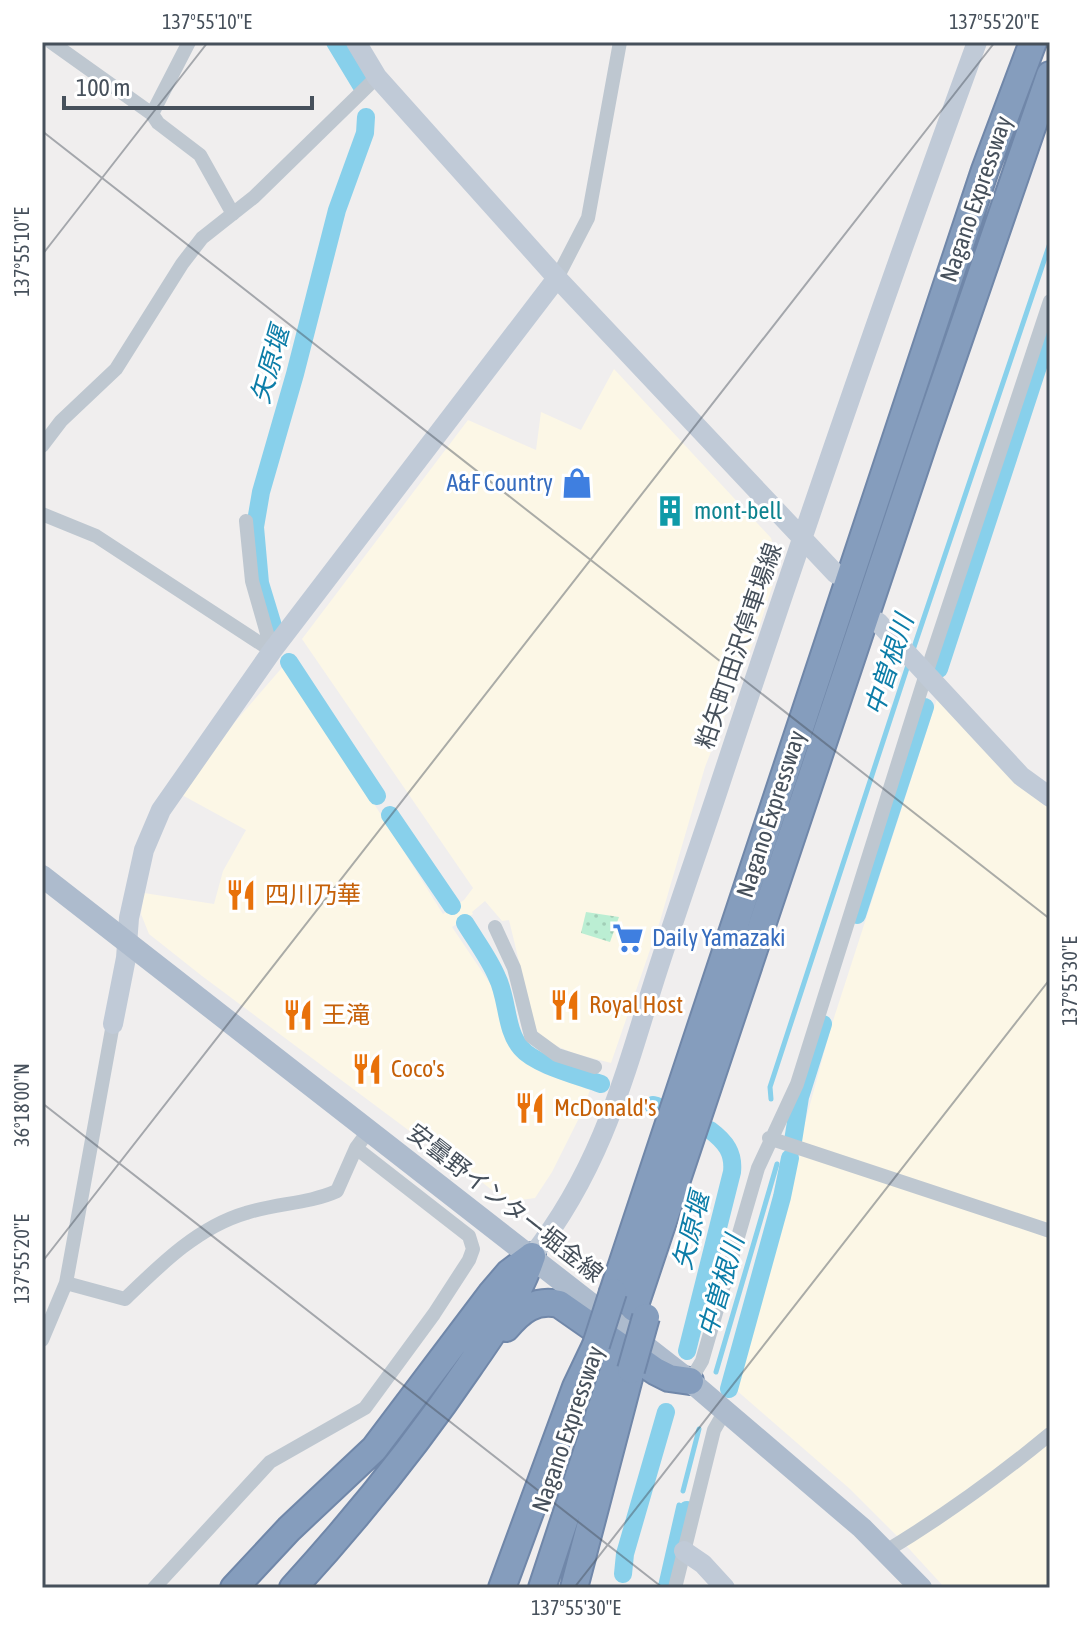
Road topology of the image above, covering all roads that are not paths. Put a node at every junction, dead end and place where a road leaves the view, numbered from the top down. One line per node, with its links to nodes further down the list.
1 (51, 42): 9 (street)
2 (189, 42): 9 (street)
3 (356, 42): 8 (street)
4 (620, 42): 11 (street)
5 (977, 42): 16 (street, 粕矢町田沢停車場線)
6 (1033, 42): 35 (highway, Nagano Expressway, bridge)
7 (1050, 75): 35 (highway, Nagano Expressway, bridge)
8 (377, 77): 10 (street); 11 (street)
9 (152, 114): 10 (street)
10 (233, 214): 13 (street)
11 (557, 278): 16 (street); 19 (street)
12 (1050, 301): 20 (street)
13 (42, 446)
14 (42, 514): 19 (street)
15 (246, 521): 19 (street)
16 (803, 538): 17 (street); 31 (street, 粕矢町田沢停車場線)
17 (836, 574)
18 (878, 622): 20 (street)
19 (272, 651): 24 (street)
20 (926, 674): 21 (street); 28 (street)
21 (1050, 797)
22 (42, 876): 24 (main road, 安曇野インター堀金線)
23 (495, 927): 26 (street)
24 (127, 941): 25 (street); 27 (main road, 安曇野インター堀金線)
25 (113, 1024): 32 (street)
26 (595, 1067)
27 (370, 1129): 29 (street); 31 (main road, 安曇野インター堀金線)
28 (769, 1138): 30 (street); 36 (street)
29 (356, 1148): 32 (street); 42 (street)
30 (1050, 1231)
31 (532, 1256): 36 (main road, 安曇野インター堀金線); 37 (highway); 43 (highway)
32 (66, 1283): 33 (street)
33 (46, 1324): 34 (street)
34 (42, 1340)
35 (615, 1359): 45 (highway); 46 (highway, Nagano Expressway); 47 (highway, Nagano Expressway); 48 (highway)
36 (690, 1381): 37 (highway); 38 (main road, 安曇野インター堀金線)
37 (447, 1399): 44 (highway)
38 (725, 1411): 40 (street); 41 (main road, 安曇野インター堀金線)
39 (1050, 1434): 41 (street)
40 (684, 1551): 49 (street); 50 (street)
41 (886, 1551): 51 (main road, 安曇野インター堀金線)
42 (154, 1588)
43 (234, 1588)
44 (293, 1588)
45 (502, 1588)
46 (515, 1588)
47 (542, 1588)
48 (574, 1588)
49 (675, 1588)
50 (725, 1588)
51 (921, 1588)

